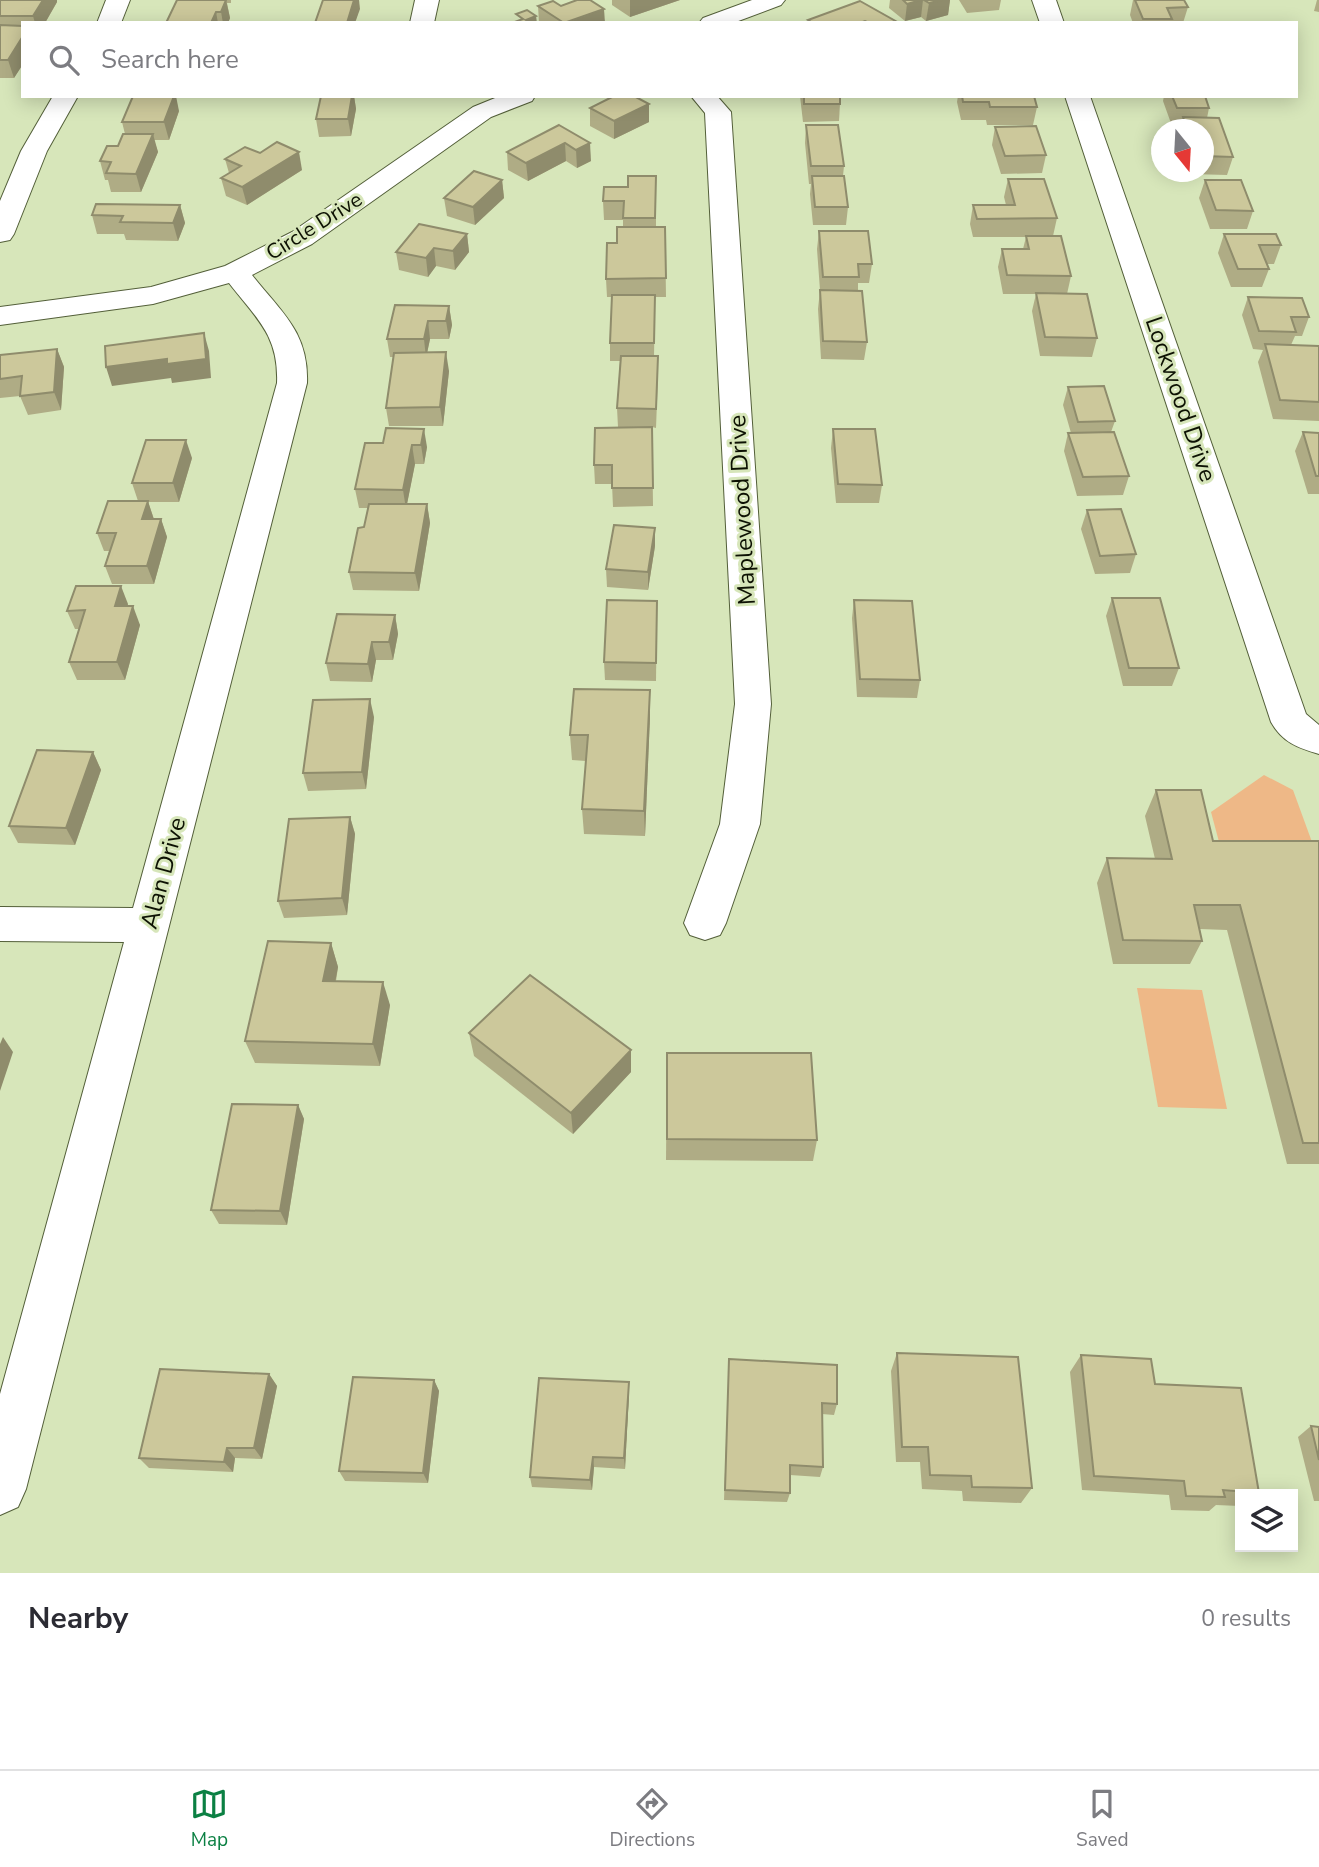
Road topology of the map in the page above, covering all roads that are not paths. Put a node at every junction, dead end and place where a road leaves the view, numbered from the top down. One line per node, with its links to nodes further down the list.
1 (118, 0): 5 (street)
2 (426, 0): 6 (street)
3 (773, 0): 7 (street)
4 (1044, 0): 8 (street)
5 (111, 21)
6 (422, 21)
7 (716, 21)
8 (1051, 21)
9 (65, 98): 13 (street)
10 (514, 98): 14 (street, Circle Drive)
11 (704, 98): 17 (street, Maplewood Drive)
12 (1078, 98): 16 (street, Lockwood Drive)
13 (0, 234)
14 (235, 272): 15 (street, Circle Drive); 19 (street, Alan Drive)
15 (0, 316)
16 (1319, 740)
17 (705, 923)
18 (0, 924): 19 (street)
19 (149, 925): 20 (street, Alan Drive)
20 (0, 1489)

